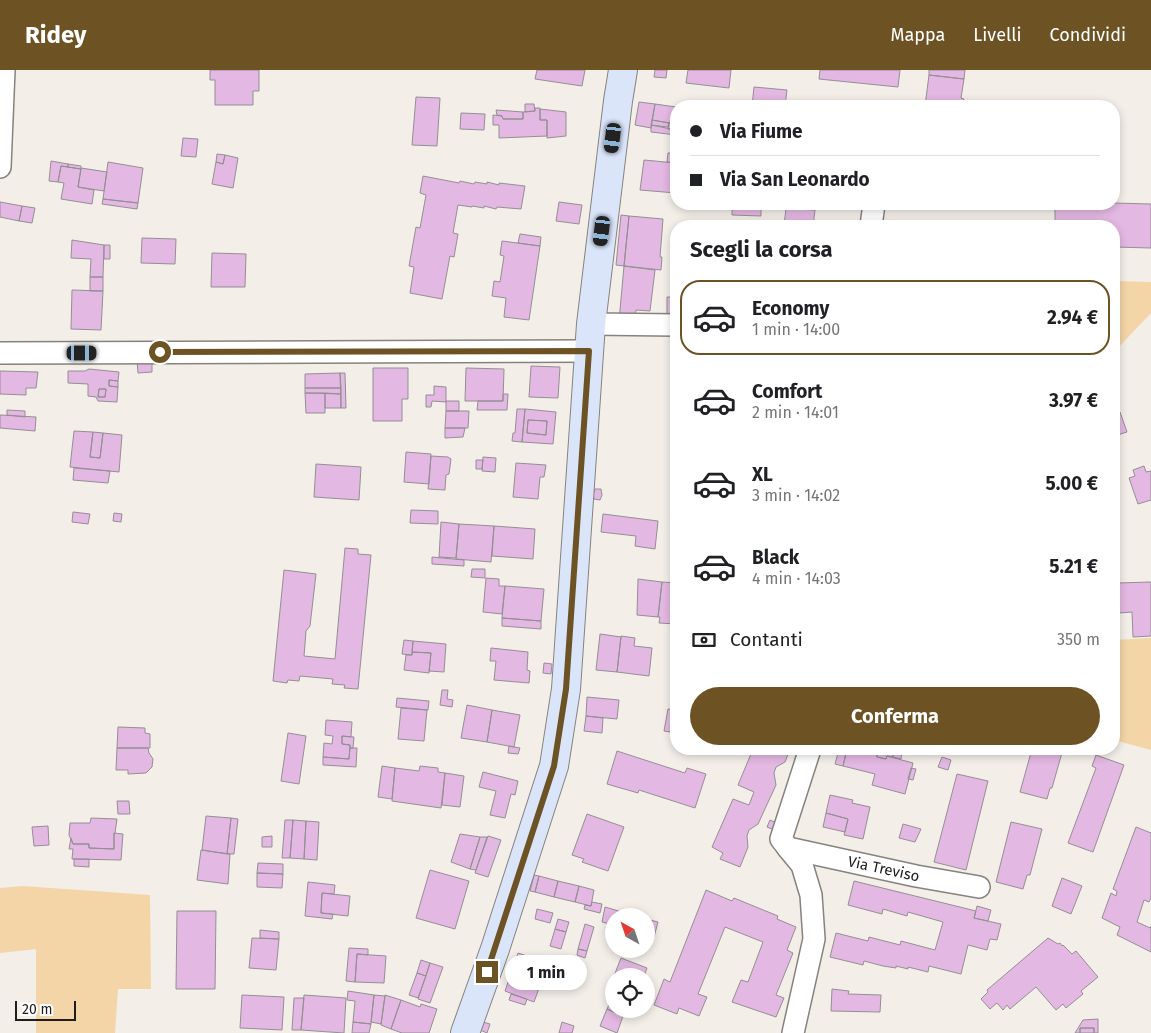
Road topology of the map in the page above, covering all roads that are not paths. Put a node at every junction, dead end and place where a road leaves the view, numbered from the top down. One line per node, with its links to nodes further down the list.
1 (4, 70): 3 (street)
2 (623, 70): 4 (main road)
3 (0, 167)
4 (591, 324): 5 (street); 6 (main road)
5 (670, 325)
6 (589, 351): 7 (street); 11 (main road)
7 (0, 353)
8 (808, 755): 9 (street)
9 (788, 848): 10 (street, Via Treviso); 12 (street)
10 (979, 887)
11 (465, 1033)
12 (793, 1033)

